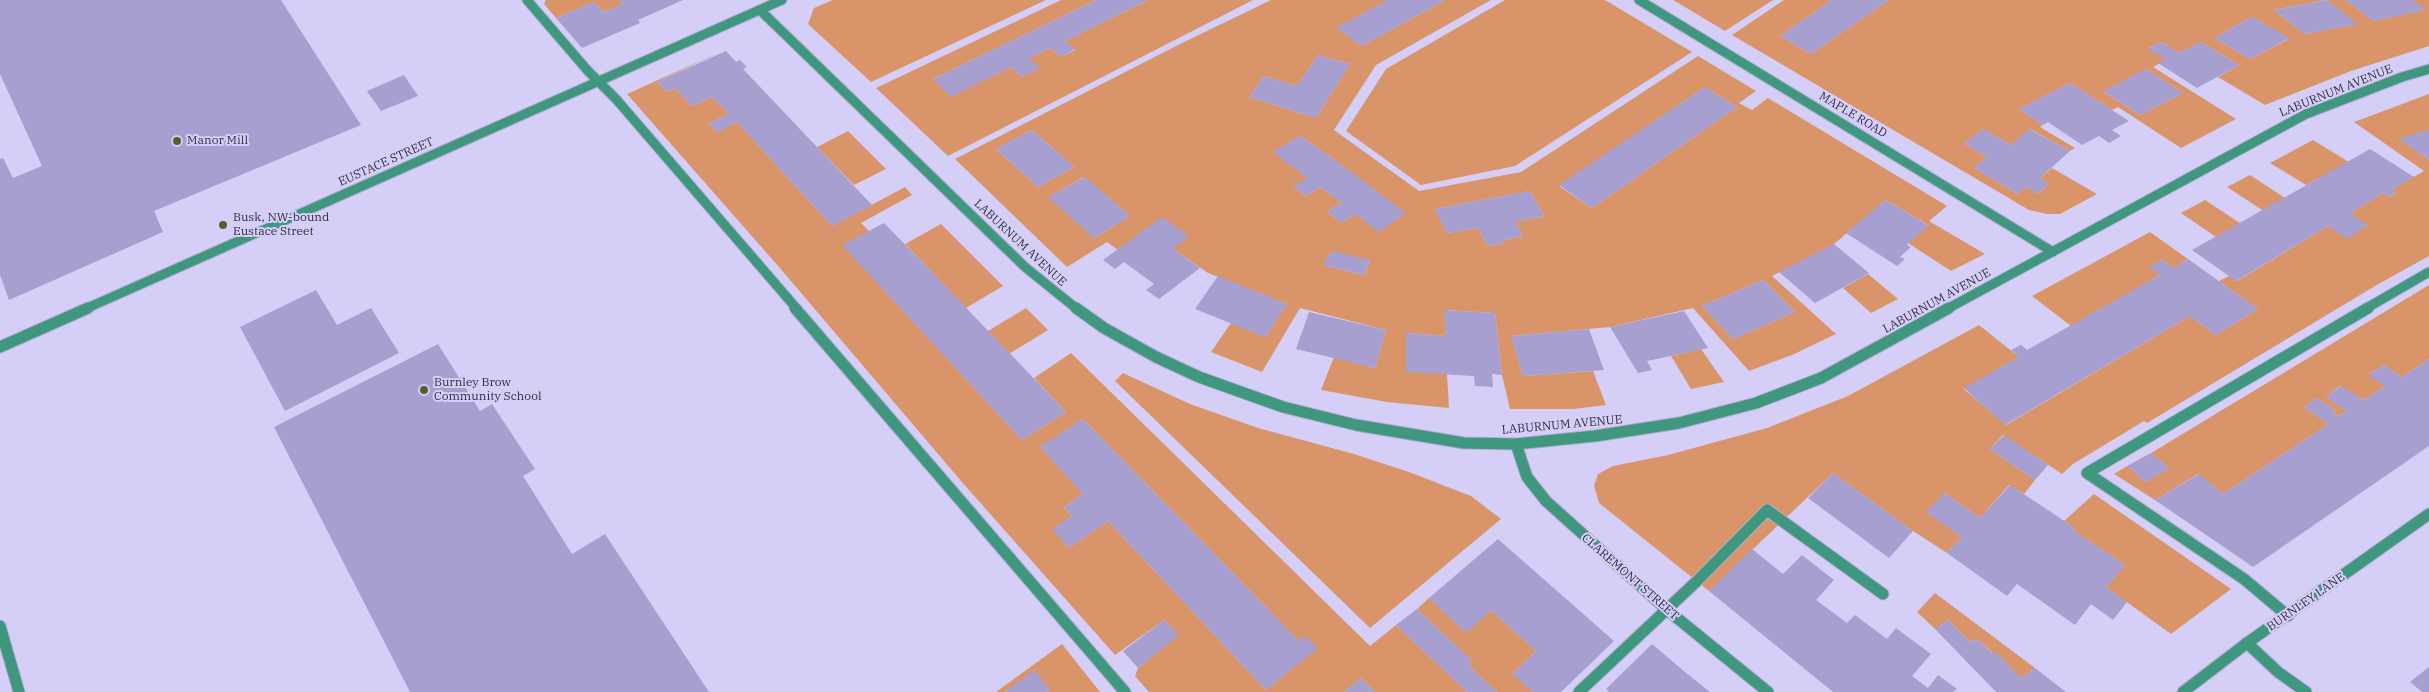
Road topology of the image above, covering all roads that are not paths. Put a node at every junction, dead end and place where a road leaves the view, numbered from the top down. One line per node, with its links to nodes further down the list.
1 (526, 0): 6 (street)
2 (782, 0): 4 (street, EUSTACE STREET)
3 (1639, 0): 7 (street, MAPLE ROAD)
4 (760, 10): 6 (street, EUSTACE STREET); 10 (street, LABURNUM AVENUE)
5 (2429, 70): 7 (street, LABURNUM AVENUE)
6 (598, 82): 9 (street, EUSTACE STREET); 18 (street)
7 (2053, 252): 10 (street, LABURNUM AVENUE)
8 (2429, 272): 14 (street)
9 (0, 348)
10 (1516, 444): 13 (street, CLAREMONT STREET)
11 (2429, 514): 14 (street, BURNLEY LANE)
12 (1882, 594): 13 (street)
13 (1666, 609): 19 (street); 20 (street, CLAREMONT STREET)
14 (2288, 616): 16 (street, BURNLEY LANE)
15 (0, 626): 17 (street)
16 (2247, 643): 21 (street, BURNLEY LANE); 22 (street)
17 (19, 692)
18 (1125, 692)
19 (1578, 692)
20 (1768, 692)
21 (2183, 692)
22 (2306, 692)

